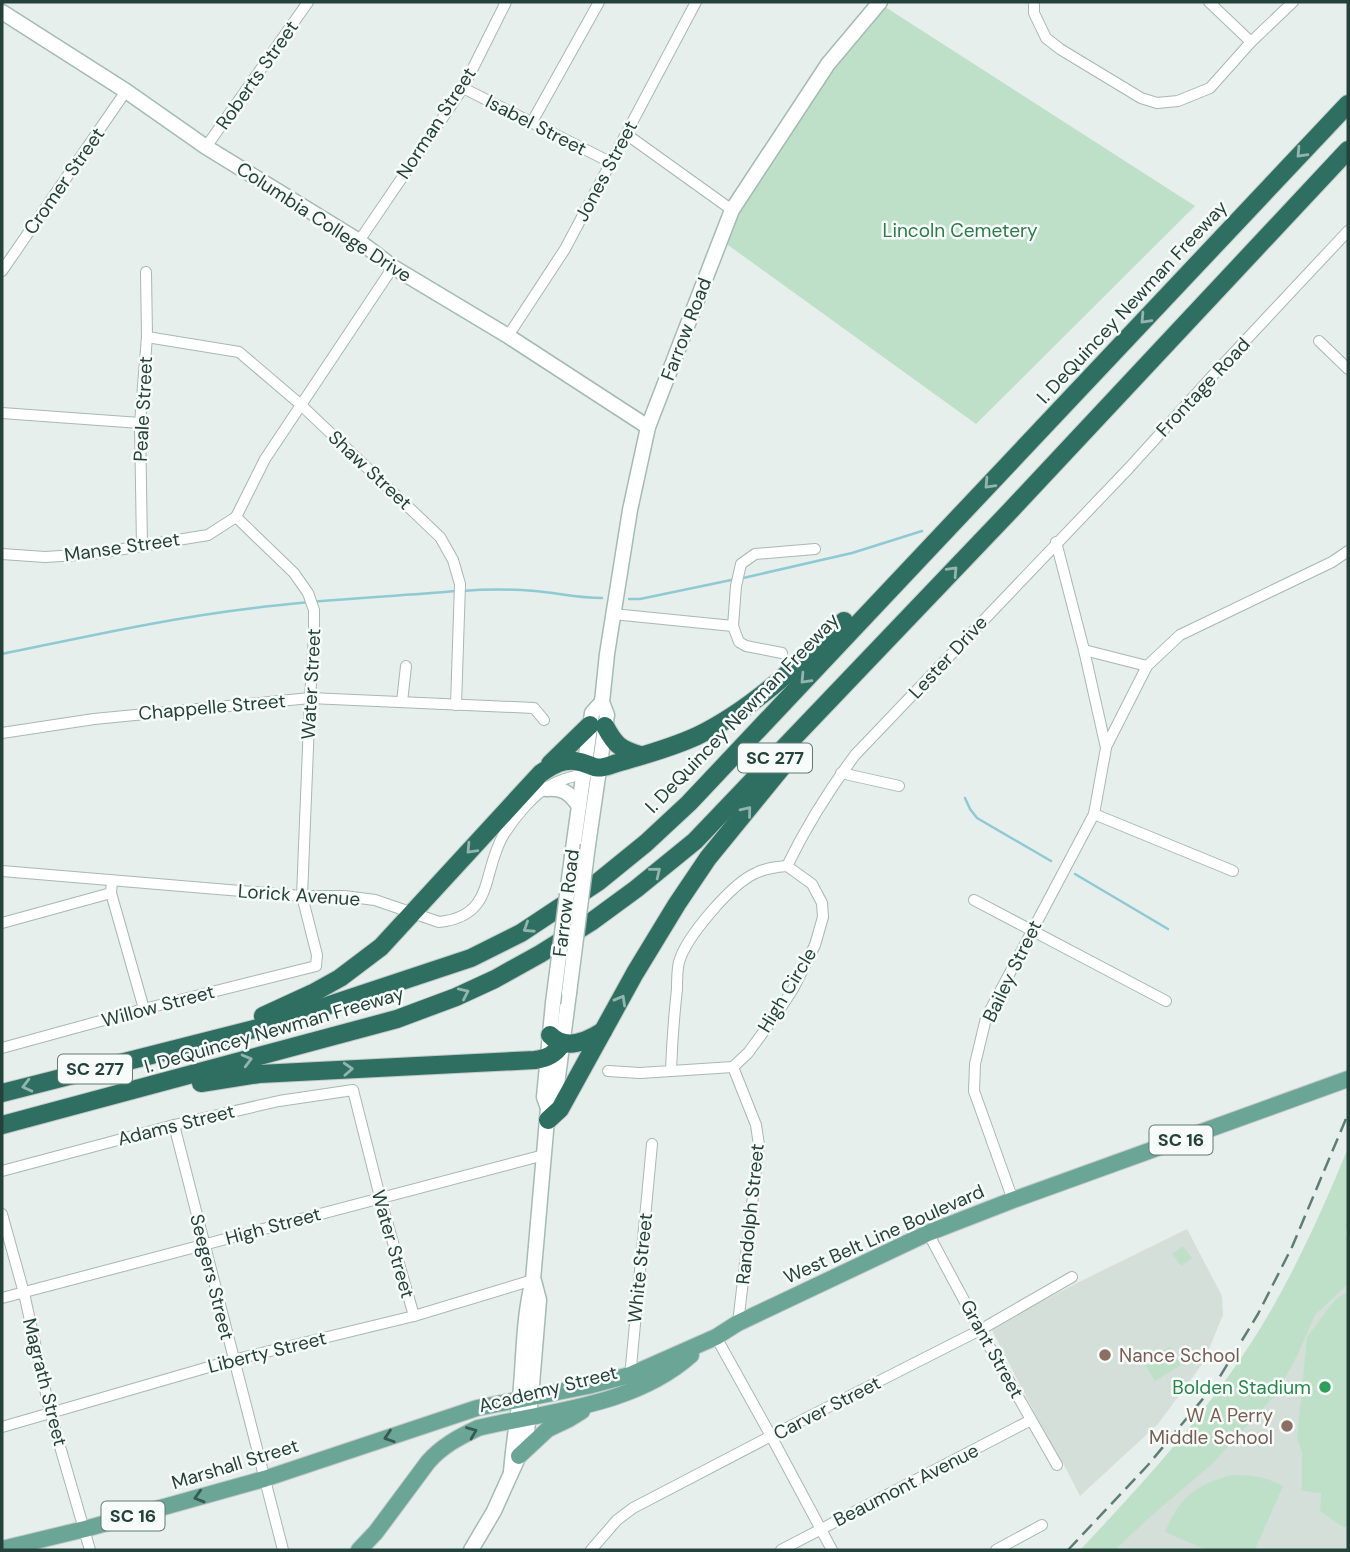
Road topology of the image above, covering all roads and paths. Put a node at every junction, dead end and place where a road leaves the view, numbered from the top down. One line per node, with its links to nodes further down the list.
1 (308, 2): 16 (street, Roberts Street)
2 (506, 2): 11 (street, Norman Street)
3 (599, 2): 14 (street)
4 (696, 2): 15 (street, Jones Street)
5 (880, 2): 19 (main road, Farrow Road)
6 (1034, 2): 10 (street)
7 (1209, 2): 10 (street)
8 (1293, 2): 10 (street)
9 (5, 18): 12 (main road, Columbia College Drive)
10 (1251, 42)
11 (463, 88): 14 (street, Isabel Street); 21 (street, Norman Street)
12 (127, 91): 16 (main road, Columbia College Drive); 23 (street, Cromer Street)
13 (1348, 104): 39 (highway, I. DeQuincey Newman Freeway / SC 277, one-way to 39)
14 (532, 122): 18 (street, Isabel Street)
15 (626, 134): 18 (street, Jones Street); 19 (street)
16 (206, 147): 21 (main road, Columbia College Drive)
17 (1348, 150): 40 (highway, I. DeQuincey Newman Freeway / SC 277, one-way to 17)
18 (610, 162): 25 (street, Jones Street)
19 (732, 210): 32 (main road, Farrow Road)
20 (1348, 231): 34 (street, Frontage Road)
21 (359, 241): 22 (main road, Columbia College Drive)
22 (394, 267): 25 (main road, Columbia College Drive); 29 (street)
23 (2, 271)
24 (146, 272): 26 (street, Peale Street)
25 (508, 336): 32 (main road, Columbia College Drive)
26 (147, 337): 29 (street, Shaw Street); 31 (street, Peale Street)
27 (1318, 341): 28 (street)
28 (1348, 369)
29 (300, 404): 33 (street); 49 (street, Shaw Street)
30 (2, 413): 31 (street)
31 (140, 423): 35 (street, Peale Street)
32 (648, 427): 41 (main road, Farrow Road)
33 (236, 517): 35 (street, Manse Street); 47 (street, Water Street)
34 (1056, 542): 43 (street, Bailey Street); 56 (street, Lester Drive)
35 (142, 546): 38 (street, Manse Street)
36 (816, 549): 42 (street)
37 (1348, 551): 46 (street, Bailey Street)
38 (2, 554)
39 (919, 558): 54 (highway); 76 (highway, I. DeQuincey Newman Freeway / SC 277, one-way to 76)
40 (926, 599): 74 (highway, one-way to 40); 86 (highway, I. DeQuincey Newman Freeway / SC 277, one-way to 40)
41 (613, 614): 42 (street); 51 (main road, Farrow Road)
42 (733, 626): 44 (street)
43 (1084, 650): 46 (street); 53 (street, Bailey Street)
44 (782, 653)
45 (405, 666): 48 (street)
46 (1147, 666): 53 (street, Bailey Street)
47 (310, 698): 48 (street, Chappelle Street); 52 (street, Chappelle Street); 66 (street, Water Street)
48 (401, 702): 49 (street, Chappelle Street)
49 (456, 705): 50 (street, Chappelle Street)
50 (544, 720)
51 (597, 725): 54 (highway); 55 (main road, Farrow Road); 57 (highway)
52 (2, 733)
53 (1106, 748): 60 (street, Bailey Street)
54 (640, 755): 55 (highway)
55 (589, 769): 57 (highway); 59 (main road, Farrow Road); 75 (main road, Farrow Road, bridge)
56 (841, 772): 58 (street); 61 (street)
57 (543, 781): 59 (main road); 68 (highway, one-way to 68); 68 (street, Lorick Avenue)
58 (899, 786)
59 (579, 806): 75 (main road, Farrow Road, bridge)
60 (1094, 814): 63 (street); 70 (street, Bailey Street)
61 (787, 866): 79 (street, High Circle); 80 (street)
62 (2, 871): 64 (street, Lorick Avenue)
63 (1234, 871)
64 (112, 881): 65 (street); 66 (street, Lorick Avenue)
65 (111, 893): 69 (street); 73 (street)
66 (302, 896): 68 (street, Lorick Avenue); 71 (street, Water Street)
67 (974, 900): 70 (street)
68 (412, 912): 76 (highway)
69 (2, 923)
70 (1031, 932): 72 (street); 93 (street, Bailey Street)
71 (316, 965): 73 (street, Willow Street)
72 (1166, 1001)
73 (144, 1009): 77 (street, Willow Street)
74 (603, 1031): 75 (highway); 85 (highway)
75 (556, 1039): 78 (highway); 85 (main road, Farrow Road)
76 (188, 1046): 84 (highway, I. DeQuincey Newman Freeway / SC 277, one-way to 84)
77 (2, 1048)
78 (547, 1058): 85 (main road, Farrow Road); 86 (highway, one-way to 78)
79 (733, 1067): 80 (street); 102 (street, Randolph Street)
80 (671, 1070): 81 (street)
81 (608, 1071)
82 (1348, 1079): 93 (main road, West Belt Line Boulevard / SC 16)
83 (353, 1090): 88 (street, Adams Street); 92 (street, Water Street)
84 (2, 1093)
85 (548, 1114): 90 (main road, Farrow Road)
86 (39, 1115): 87 (highway, I. DeQuincey Newman Freeway / SC 277)
87 (2, 1125)
88 (174, 1125): 91 (street, Adams Street); 96 (street, Seegers Street)
89 (652, 1144): 106 (street, White Street)
90 (544, 1155): 92 (street, High Street); 98 (main road, Farrow Road)
91 (2, 1171)
92 (380, 1197): 96 (street, High Street); 101 (street, Water Street)
93 (1013, 1200): 95 (main road, West Belt Line Boulevard / SC 16)
94 (2, 1214): 99 (street, Magrath Street)
95 (928, 1233): 102 (main road, West Belt Line Boulevard / SC 16); 103 (street, Grant Street)
96 (204, 1244): 99 (street, High Street); 105 (street, Seegers Street)
97 (1072, 1277): 103 (street, Carver Street)
98 (533, 1280): 101 (street, Liberty Street); 107 (main road, Farrow Road)
99 (24, 1293): 100 (street, High Street); 110 (street, Magrath Street)
100 (2, 1298)
101 (414, 1316): 105 (street, Liberty Street)
102 (738, 1323): 104 (main road, West Belt Line Boulevard / SC 16)
103 (980, 1330): 112 (street, Grant Street); 115 (street, Carver Street)
104 (709, 1340): 106 (main road, West Belt Line Boulevard / SC 16); 115 (street)
105 (233, 1360): 110 (street, Liberty Street); 120 (street, Seegers Street)
106 (629, 1383): 107 (main road, West Belt Line Boulevard / SC 16); 108 (main road, Academy Street / SC 16)
107 (525, 1398): 109 (main road, West Belt Line Boulevard / SC 16); 111 (main road, Farrow Road)
108 (593, 1404): 111 (main road, Academy Street / SC 16); 117 (main road)
109 (477, 1408): 113 (main road, Marshall Street / SC 16)
110 (50, 1412): 114 (street, Liberty Street); 122 (street, Magrath Street)
111 (522, 1419): 116 (main road, Academy Street / SC 16, one-way to 111); 117 (main road, Farrow Road); 119 (main road, Farrow Road)
112 (1031, 1420): 118 (street, Grant Street); 123 (street, Beaumont Avenue)
113 (425, 1425): 116 (main road); 120 (main road, Marshall Street / SC 16, one-way to 120)
114 (2, 1426)
115 (771, 1436): 123 (street); 129 (street, Carver Street)
116 (437, 1452): 127 (main road, Academy Street / SC 16)
117 (519, 1456): 119 (main road, Farrow Road)
118 (1057, 1465)
119 (511, 1472): 128 (main road, Farrow Road)
120 (264, 1479): 122 (main road, Marshall Street / SC 16, one-way to 122); 126 (street, Seegers Street)
121 (1042, 1525): 132 (street)
122 (85, 1529): 124 (main road, Marshall Street / SC 16); 125 (street, Magrath Street)
123 (820, 1529): 130 (street, Beaumont Avenue); 131 (street)
124 (2, 1549)
125 (90, 1550)
126 (282, 1550)
127 (359, 1550)
128 (471, 1550)
129 (591, 1550)
130 (781, 1550)
131 (832, 1550)
132 (996, 1550)

